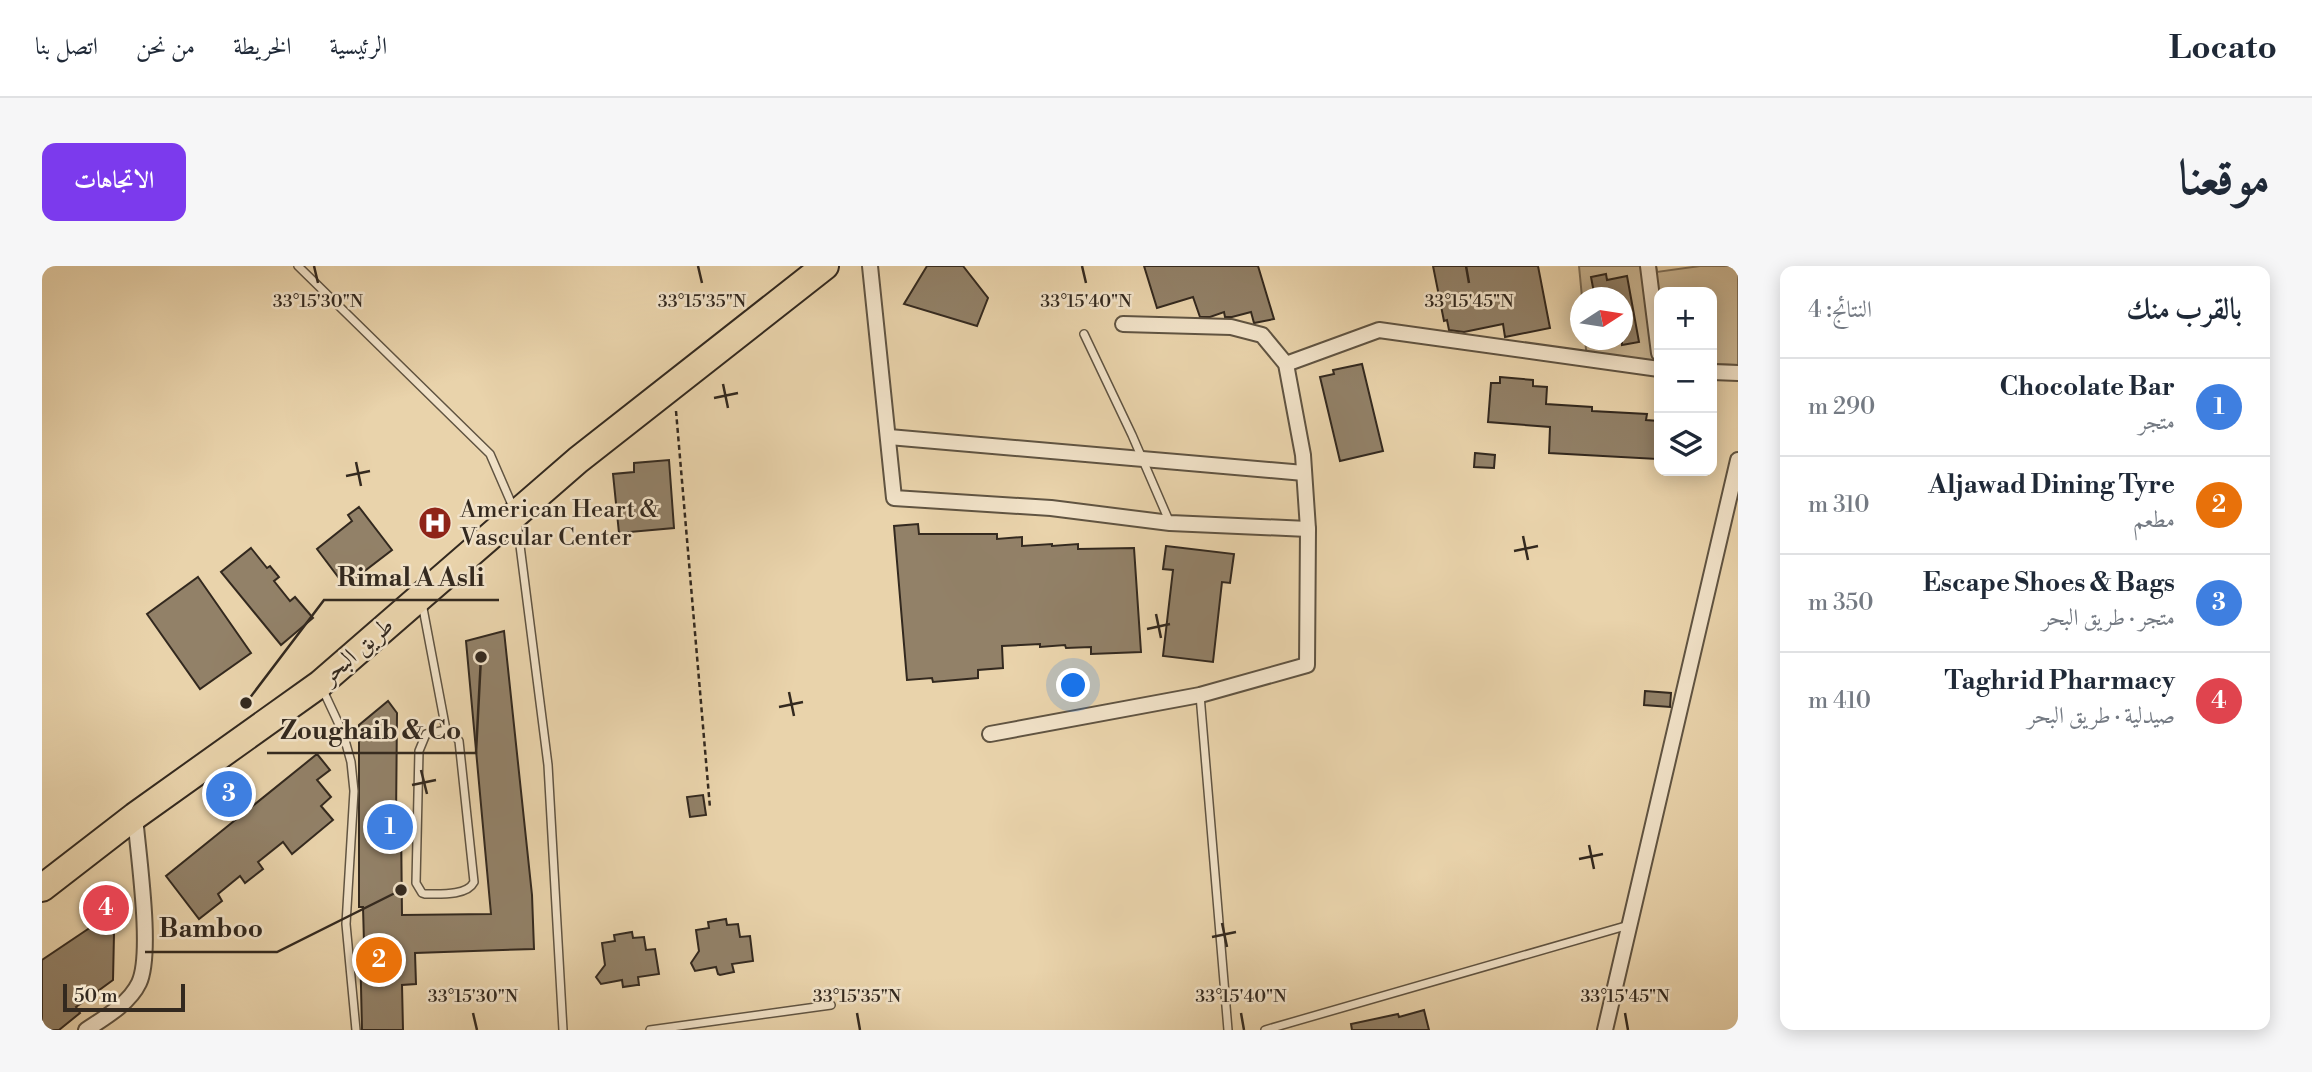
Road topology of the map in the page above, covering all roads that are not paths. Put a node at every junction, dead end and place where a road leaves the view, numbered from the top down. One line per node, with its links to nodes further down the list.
1 (298, 266): 16 (lane)
2 (825, 266): 16 (highway, طريق البحر)
3 (870, 266): 12 (street)
4 (1648, 266): 7 (street)
5 (1123, 324): 8 (street)
6 (1084, 334): 13 (lane)
7 (1659, 350)
8 (1286, 364): 9 (street); 15 (street)
9 (1654, 368)
10 (1717, 372): 11 (street)
11 (1738, 373)
12 (888, 437): 13 (street); 17 (street)
13 (1142, 457): 15 (street); 17 (lane)
14 (1738, 460): 26 (street)
15 (1304, 473): 18 (street)
16 (516, 514): 19 (highway, طريق البحر); 30 (lane)
17 (1170, 523): 18 (street)
18 (1308, 529): 21 (street)
19 (420, 596): 20 (highway, طريق البحر); 22 (lane)
20 (320, 684): 24 (highway, طريق البحر); 29 (lane)
21 (1200, 695): 23 (street); 32 (lane)
22 (446, 730): 22 (lane)
23 (990, 734)
24 (135, 816): 25 (highway, طريق البحر); 28 (street)
25 (42, 888)
26 (1630, 925): 33 (lane); 34 (street)
27 (831, 1005): 31 (lane)
28 (86, 1030)
29 (356, 1030)
30 (563, 1030)
31 (650, 1030)
32 (1228, 1030)
33 (1265, 1030)
34 (1605, 1030)

